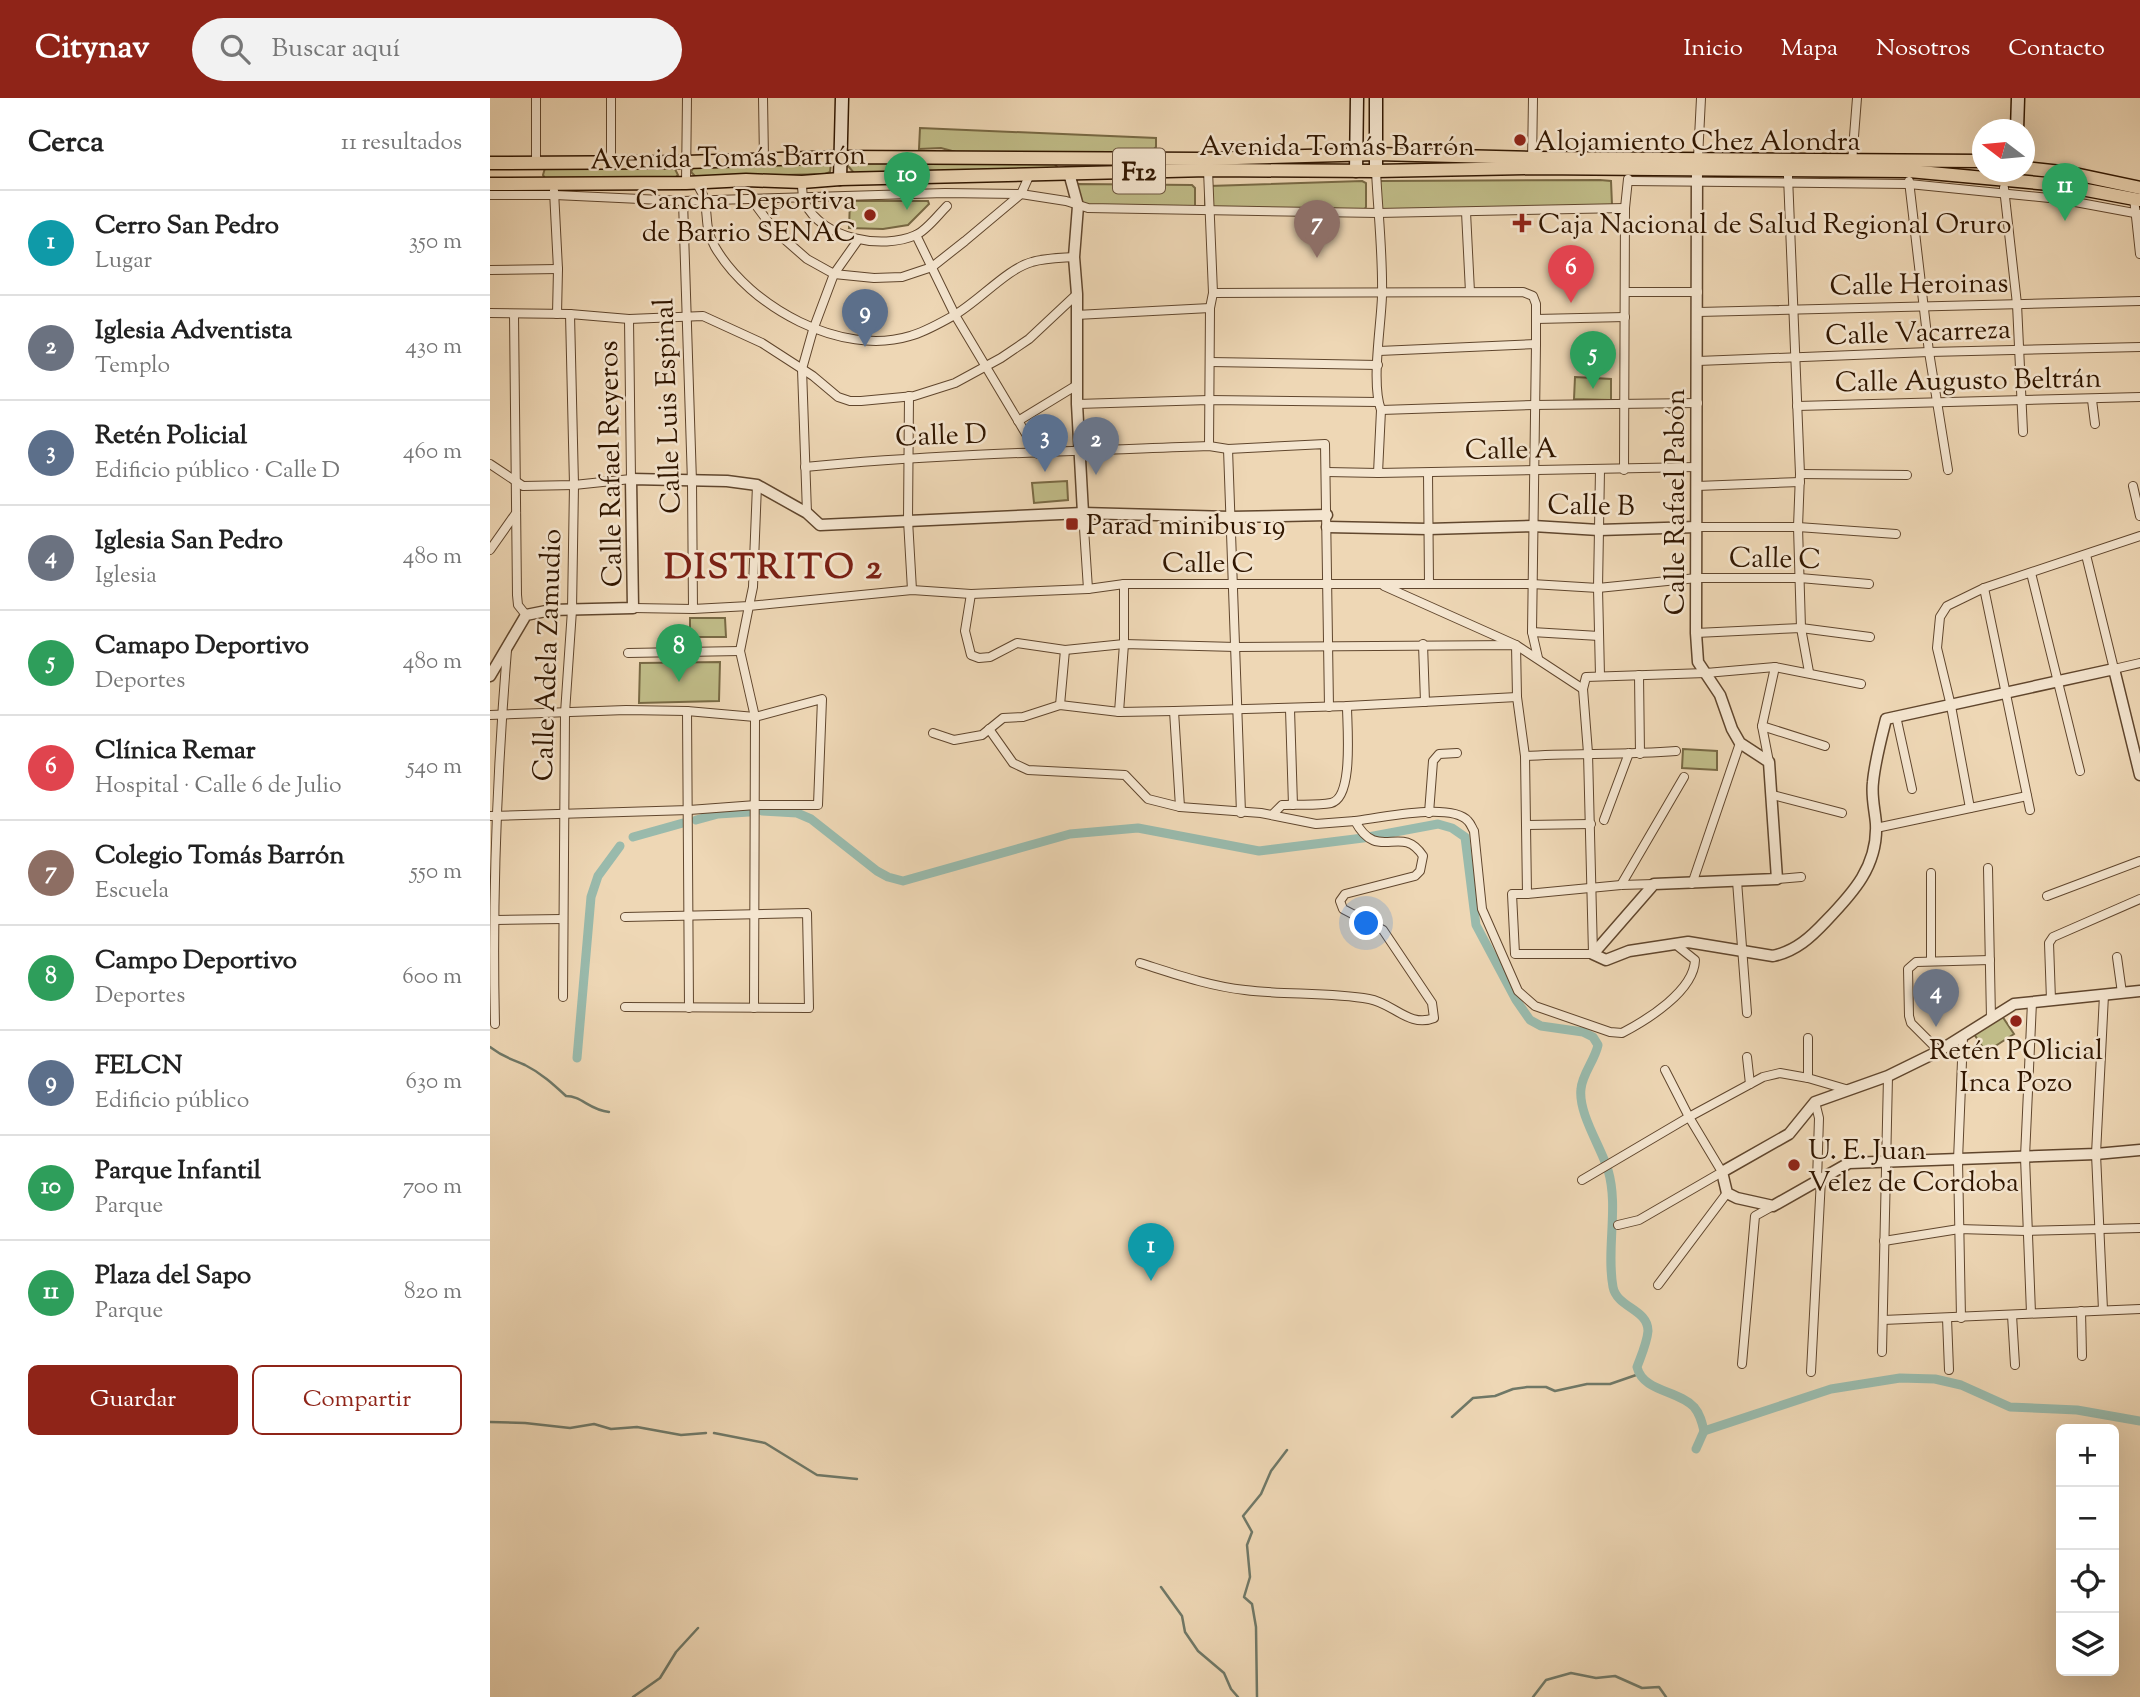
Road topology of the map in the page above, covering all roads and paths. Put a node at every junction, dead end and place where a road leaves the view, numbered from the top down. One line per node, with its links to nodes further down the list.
1 (536, 98): 24 (street)
2 (611, 98): 22 (street)
3 (687, 98): 19 (street)
4 (763, 98): 16 (street)
5 (842, 98): 15 (main road)
6 (1357, 98): 14 (main road)
7 (1376, 98): 13 (main road)
8 (1533, 98): 23 (street)
9 (1701, 98): 27 (street, Calle Rafael Pabón)
10 (1857, 98): 20 (street)
11 (2018, 98): 12 (main road)
12 (2017, 119)
13 (1376, 154): 14 (main road, Avenida Tomás Barrón / F12); 23 (main road, Avenida Tomás Barrón / F12); 29 (main road)
14 (1356, 156): 17 (main road, Avenida Tomás Barrón / F12); 28 (main road)
15 (841, 157): 16 (main road, Avenida Tomás Barrón / F12); 17 (main road, Avenida Tomás Barrón / F12); 36 (main road)
16 (764, 159): 19 (main road, Avenida Tomás Barrón / F12)
17 (1069, 159): 30 (street)
18 (1972, 161): 20 (main road, Avenida Tomás Barrón / F12)
19 (686, 162): 22 (main road, Avenida Tomás Barrón / F12); 40 (street)
20 (1852, 162): 27 (main road, Avenida Tomás Barrón / F12)
21 (490, 163): 24 (main road, Avenida Tomás Barrón / F12)
22 (611, 163): 24 (main road, Avenida Tomás Barrón / F12)
23 (1532, 163): 27 (main road, Avenida Tomás Barrón / F12); 29 (main road, Avenida Tomás Barrón / F12); 32 (main road, Avenida Tomás Barrón / F12)
24 (536, 164): 42 (street)
25 (2035, 168): 47 (main road)
26 (1209, 170): 28 (main road, Avenida Tomás Barrón / F12); 30 (main road, Avenida Tomás Barrón / F12); 55 (street)
27 (1697, 170): 32 (main road, Avenida Tomás Barrón / F12); 33 (main road, Avenida Tomás Barrón / F12); 69 (street, Calle Rafael Pabón)
28 (1356, 171): 29 (main road, Avenida Tomás Barrón / F12)
29 (1376, 171): 57 (street)
30 (1069, 173): 31 (main road, Avenida Tomás Barrón / F12); 53 (street)
31 (1030, 174): 36 (main road, Avenida Tomás Barrón / F12); 45 (street)
32 (1628, 176): 54 (street)
33 (1788, 176): 34 (main road, Avenida Tomás Barrón / F12); 77 (street)
34 (1909, 177): 35 (main road, Avenida Tomás Barrón / F12); 44 (street); 75 (street)
35 (1972, 178)
36 (840, 179): 37 (main road, Avenida Tomás Barrón / F12)
37 (802, 182): 40 (main road, Avenida Tomás Barrón / F12); 48 (street)
38 (2004, 182): 44 (street)
39 (2035, 182): 47 (main road, Avenida Tomás Barrón / F12)
40 (691, 183): 43 (main road, Avenida Tomás Barrón / F12); 49 (street)
41 (490, 184): 42 (main road, Avenida Tomás Barrón / F12)
42 (536, 184): 43 (main road, Avenida Tomás Barrón / F12)
43 (553, 189): 46 (street); 51 (street); 64 (street)
44 (2004, 193): 58 (street); 74 (street)
45 (1021, 194): 48 (street); 53 (street); 63 (street)
46 (490, 195)
47 (2138, 195): 58 (street)
48 (803, 196): 50 (street); 60 (street)
49 (705, 199): 50 (street); 51 (street); 89 (street)
50 (752, 200): 66 (street)
51 (683, 201): 85 (street, Calle Luis Espinal)
52 (947, 206): 59 (street)
53 (1078, 206): 55 (street); 62 (street)
54 (1625, 208): 56 (street); 68 (street)
55 (1211, 211): 57 (street); 70 (street)
56 (1466, 212): 57 (street); 67 (street)
57 (1378, 213): 72 (street)
58 (2137, 213): 61 (street)
59 (916, 235): 60 (street); 63 (street)
60 (858, 240): 66 (street)
61 (2140, 254)
62 (1074, 257): 71 (street); 83 (street)
63 (932, 267): 66 (street); 83 (street)
64 (558, 269): 65 (street); 81 (street)
65 (490, 270)
66 (834, 274): 89 (street)
67 (1470, 292): 72 (street); 88 (street)
68 (1625, 292): 69 (street); 86 (street)
69 (1699, 292): 78 (street, Calle Rafael Pabón)
70 (1213, 293): 72 (street); 76 (street)
71 (1077, 294): 84 (street); 99 (street)
72 (1382, 294): 92 (street)
73 (2140, 301): 74 (street, Calle Heroinas)
74 (2017, 304): 75 (street, Calle Heroinas); 93 (street)
75 (1924, 306): 77 (street, Calle Heroinas); 94 (street)
76 (1210, 308): 84 (street); 97 (street)
77 (1792, 309): 78 (street, Calle Heroinas); 95 (street)
78 (1699, 312): 96 (street, Calle Rafael Pabón)
79 (490, 313): 80 (street)
80 (514, 314): 81 (street); 136 (street)
81 (557, 314): 82 (street)
82 (570, 314): 87 (street); 137 (street, Calle Adela Zamudio)
83 (955, 315): 89 (street); 99 (street)
84 (1076, 315): 101 (street)
85 (687, 316): 87 (street); 100 (street); 135 (street, Calle Luis Espinal)
86 (1625, 317): 88 (street); 107 (street)
87 (629, 319): 134 (street, Calle Rafael Reyeros)
88 (1536, 319): 90 (street)
89 (813, 330): 100 (street)
90 (1536, 344): 92 (street); 111 (street)
91 (2140, 347): 93 (street, Calle Vacarreza)
92 (1379, 351): 98 (street)
93 (2021, 351): 94 (street, Calle Vacarreza); 106 (street)
94 (1929, 352): 95 (street, Calle Vacarreza); 109 (street)
95 (1795, 358): 96 (street, Calle Vacarreza); 113 (street)
96 (1698, 361): 108 (street, Calle Rafael Pabón)
97 (1210, 362): 98 (street); 104 (street)
98 (1378, 365): 112 (street)
99 (986, 367): 102 (street); 114 (street)
100 (802, 369): 102 (street); 123 (street)
101 (1077, 384): 110 (street); 114 (street)
102 (909, 396): 121 (street)
103 (2140, 397): 105 (street, Calle Augusto Beltrán)
104 (1209, 400): 110 (street); 112 (street); 117 (street)
105 (2092, 400): 106 (street, Calle Augusto Beltrán); 115 (street)
106 (2023, 401): 109 (street, Calle Augusto Beltrán); 116 (street)
107 (1625, 403): 108 (street); 111 (street); 127 (street)
108 (1698, 403): 124 (street, Calle Rafael Pabón)
109 (1937, 403): 113 (street, Calle Augusto Beltrán); 128 (street)
110 (1077, 404): 119 (street)
111 (1533, 405): 112 (street); 125 (street)
112 (1380, 406): 131 (street)
113 (1797, 406): 133 (street)
114 (1018, 421): 120 (street)
115 (2095, 424)
116 (2023, 432)
117 (1209, 446): 118 (street, Calle D); 119 (street, Calle D)
118 (1228, 449): 129 (street, Calle D); 146 (street)
119 (1079, 451): 120 (street, Calle D); 143 (street)
120 (1038, 454): 121 (street, Calle D)
121 (908, 457): 123 (street, Calle D); 147 (street)
122 (490, 464): 136 (street)
123 (805, 467): 142 (street)
124 (1696, 467): 127 (street, Calle A); 139 (street, Calle Rafael Pabón)
125 (1533, 469): 126 (street, Calle A); 130 (street, Calle A); 148 (street)
126 (1600, 470): 127 (street, Calle A); 153 (street)
127 (1624, 470)
128 (1948, 470)
129 (1327, 472): 131 (street, Calle A); 144 (street)
130 (1428, 472): 131 (street, Calle A); 152 (street)
131 (1378, 473)
132 (1908, 475): 133 (street)
133 (1800, 478): 139 (street); 151 (street)
134 (631, 479): 135 (street); 137 (street); 174 (street, Calle Rafael Reyeros)
135 (692, 482): 138 (street); 175 (street, Calle Luis Espinal)
136 (517, 483): 137 (street); 141 (street)
137 (573, 485): 176 (street, Calle Adela Zamudio)
138 (757, 485): 142 (street); 173 (street)
139 (1697, 486): 150 (street, Calle Rafael Pabón)
140 (2133, 486): 145 (street)
141 (516, 513): 156 (street); 177 (street)
142 (807, 513): 147 (street)
143 (1083, 513): 146 (street); 147 (street); 170 (street)
144 (1327, 514): 146 (street); 149 (street)
145 (2140, 516)
146 (1230, 517): 167 (street)
147 (908, 520): 171 (street)
148 (1533, 526): 152 (street, Calle B); 153 (street, Calle B); 165 (street)
149 (1327, 527): 152 (street, Calle B); 163 (street)
150 (1697, 527): 151 (street, Calle B); 153 (street, Calle B); 159 (street, Calle Rafael Pabón)
151 (1798, 527): 154 (street, Calle B); 160 (street)
152 (1428, 528): 161 (street)
153 (1599, 530): 168 (street)
154 (1896, 534)
155 (2140, 536): 157 (street)
156 (490, 550)
157 (2086, 555): 158 (street); 195 (street)
158 (2031, 573): 169 (street); 201 (street)
159 (1697, 578): 160 (street, Calle C); 168 (street, Calle C); 180 (street, Calle Rafael Pabón)
160 (1800, 578): 166 (street, Calle C); 178 (street)
161 (1429, 583): 164 (street, Calle C); 165 (street, Calle C)
162 (1124, 584): 167 (street, Calle C); 170 (street, Calle C); 183 (street)
163 (1328, 584): 164 (street, Calle C); 167 (street, Calle C); 186 (street)
164 (1381, 584): 185 (street)
165 (1532, 584): 168 (street, Calle C); 179 (street)
166 (1869, 584)
167 (1233, 585): 187 (street)
168 (1598, 588): 181 (street)
169 (1983, 588): 204 (street); 209 (street)
170 (1088, 589): 172 (street, Calle C)
171 (912, 590): 172 (street, Calle C); 173 (street, Calle C)
172 (971, 594): 189 (street)
173 (749, 606): 175 (street, Calle C); 190 (street)
174 (633, 608): 175 (street, Calle C); 176 (street)
175 (693, 609)
176 (572, 610): 177 (street); 216 (street, Calle Adela Zamudio)
177 (526, 615): 188 (street)
178 (1801, 628): 180 (street); 182 (street); 196 (street)
179 (1532, 632): 181 (street); 192 (street)
180 (1696, 632): 197 (street, Calle Rafael Pabón)
181 (1599, 636): 200 (street)
182 (1870, 638)
183 (1125, 644): 187 (street); 189 (street); 215 (street)
184 (1423, 645): 185 (street); 186 (street); 206 (street)
185 (1516, 645): 192 (street); 205 (street)
186 (1328, 646): 187 (street); 210 (street)
187 (1236, 647): 211 (street)
188 (507, 648): 199 (street); 217 (street)
189 (1065, 650): 207 (street)
190 (740, 651): 191 (street); 220 (street)
191 (628, 653)
192 (1538, 658): 203 (street)
193 (2140, 663): 195 (street)
194 (1775, 667): 196 (street); 197 (street); 221 (street)
195 (2114, 669): 201 (street); 234 (street)
196 (1809, 672): 202 (street)
197 (1706, 673): 198 (street); 224 (street, Calle Rafael Pabón)
198 (1639, 675): 200 (street); 230 (street)
199 (490, 676)
200 (1600, 676): 203 (street)
201 (2058, 681): 204 (street); 233 (street)
202 (1861, 684)
203 (1583, 690): 227 (street)
204 (2005, 694): 209 (street); 238 (street)
205 (1517, 697): 206 (street); 231 (street)
206 (1425, 702): 208 (street)
207 (1060, 705): 215 (street); 222 (street)
208 (1347, 706): 210 (street); 239 (street)
209 (1951, 706): 219 (street); 242 (street)
210 (1329, 707): 212 (street)
211 (1237, 709): 212 (street); 214 (street); 245 (street)
212 (1290, 709): 239 (street)
213 (687, 711): 216 (street); 220 (street); 243 (street)
214 (1174, 711): 215 (street); 241 (street)
215 (1119, 712)
216 (565, 713): 217 (street); 248 (street, Calle Adela Zamudio)
217 (502, 714): 218 (street); 249 (street)
218 (490, 715)
219 (1896, 716): 236 (street); 255 (street)
220 (755, 717): 240 (street); 240 (street)
221 (1762, 726): 225 (street); 232 (street)
222 (989, 729): 223 (street); 241 (street)
223 (933, 733)
224 (1740, 743): 232 (street); 263 (street)
225 (1825, 746)
226 (1676, 751): 230 (street)
227 (1588, 753): 228 (street); 231 (street); 253 (street)
228 (1629, 753): 230 (street); 251 (street)
229 (1457, 754): 246 (street)
230 (1640, 754)
231 (1525, 756): 254 (street)
232 (1769, 762): 237 (street)
233 (2080, 771)
234 (2140, 775)
235 (1684, 777): 264 (street)
236 (1912, 789)
237 (1773, 795): 247 (street); 260 (street)
238 (2027, 796): 242 (street); 244 (street)
239 (1293, 804): 250 (street)
240 (756, 805): 243 (street); 269 (street)
241 (1180, 807): 245 (street)
242 (1970, 808): 255 (street)
243 (689, 810): 248 (street); 270 (street)
244 (2030, 810)
245 (1241, 813): 250 (street)
246 (1429, 813): 252 (street); 274 (street)
247 (1842, 813)
248 (564, 814): 249 (street); 272 (street, Calle Adela Zamudio)
249 (494, 816): 273 (street)
250 (1272, 816): 252 (street)
251 (1604, 820)
252 (1355, 821): 280 (street)
253 (1591, 824): 254 (street); 265 (street)
254 (1527, 825): 266 (street)
255 (1876, 828): 275 (street)
256 (2140, 860): 267 (street)
257 (1988, 868): 278 (street)
258 (1931, 873): 279 (street)
259 (1801, 877): 260 (street)
260 (1777, 879): 261 (street)
261 (1737, 881): 263 (street); 275 (street)
262 (1654, 884): 263 (street); 264 (street); 276 (street)
263 (1692, 884)
264 (1621, 885): 265 (street)
265 (1593, 888): 266 (street); 276 (street)
266 (1527, 894): 276 (street)
267 (2047, 896)
268 (2140, 899): 286 (street)
269 (752, 916): 270 (street); 290 (street); 290 (street)
270 (690, 917): 271 (street); 289 (street)
271 (625, 918)
272 (563, 919): 273 (street); 285 (street, Calle Adela Zamudio)
273 (495, 920): 281 (street)
274 (1675, 944): 275 (street); 276 (street)
275 (1742, 951): 291 (street)
276 (1593, 954)
277 (2117, 957): 282 (street)
278 (1990, 960): 279 (street); 292 (street)
279 (1930, 961): 296 (street)
280 (1140, 963)
281 (492, 967): 293 (street)
282 (2122, 993): 283 (street); 284 (street)
283 (2140, 994)
284 (2104, 995): 286 (street); 306 (street)
285 (563, 997)
286 (2052, 1000): 287 (street)
287 (2032, 1002): 292 (street); 307 (street)
288 (625, 1007): 289 (street)
289 (689, 1008): 290 (street)
290 (754, 1008)
291 (1747, 1013)
292 (1991, 1018): 294 (street)
293 (495, 1024)
294 (1963, 1036): 296 (street); 308 (street)
295 (1808, 1038): 300 (street)
296 (1939, 1051): 299 (street)
297 (1747, 1057): 301 (street)
298 (1665, 1070): 304 (street)
299 (1888, 1076): 302 (street); 309 (street)
300 (1808, 1078): 301 (street); 302 (street)
301 (1750, 1084): 304 (street)
302 (1849, 1090): 303 (street)
303 (1815, 1102): 310 (street); 312 (street)
304 (1689, 1117): 310 (street); 311 (street)
305 (2140, 1150): 306 (street)
306 (2096, 1154): 307 (street); 318 (street)
307 (2025, 1157): 308 (street); 319 (street)
308 (1958, 1160): 309 (street); 317 (street)
309 (1886, 1162): 312 (street); 320 (street)
310 (1722, 1172): 313 (street); 315 (street)
311 (1582, 1180)
312 (1819, 1180): 314 (street); 335 (street)
313 (1727, 1193): 314 (street); 321 (street)
314 (1773, 1206): 332 (street)
315 (1618, 1225)
316 (2140, 1228): 318 (street)
317 (1959, 1229): 319 (street); 320 (street); 328 (street)
318 (2099, 1230): 319 (street); 323 (street)
319 (2028, 1231): 325 (street)
320 (1884, 1241): 329 (street)
321 (1658, 1285)
322 (2140, 1309): 323 (street)
323 (2103, 1310): 324 (street)
324 (2081, 1311): 325 (street); 331 (street)
325 (2032, 1313): 326 (street)
326 (2012, 1315): 328 (street); 333 (street)
327 (1947, 1318): 328 (street); 329 (street); 334 (street)
328 (1961, 1318)
329 (1883, 1320): 330 (street)
330 (1882, 1352)
331 (2082, 1356)
332 (1742, 1364)
333 (2014, 1365)
334 (1949, 1370)
335 (1811, 1372)

